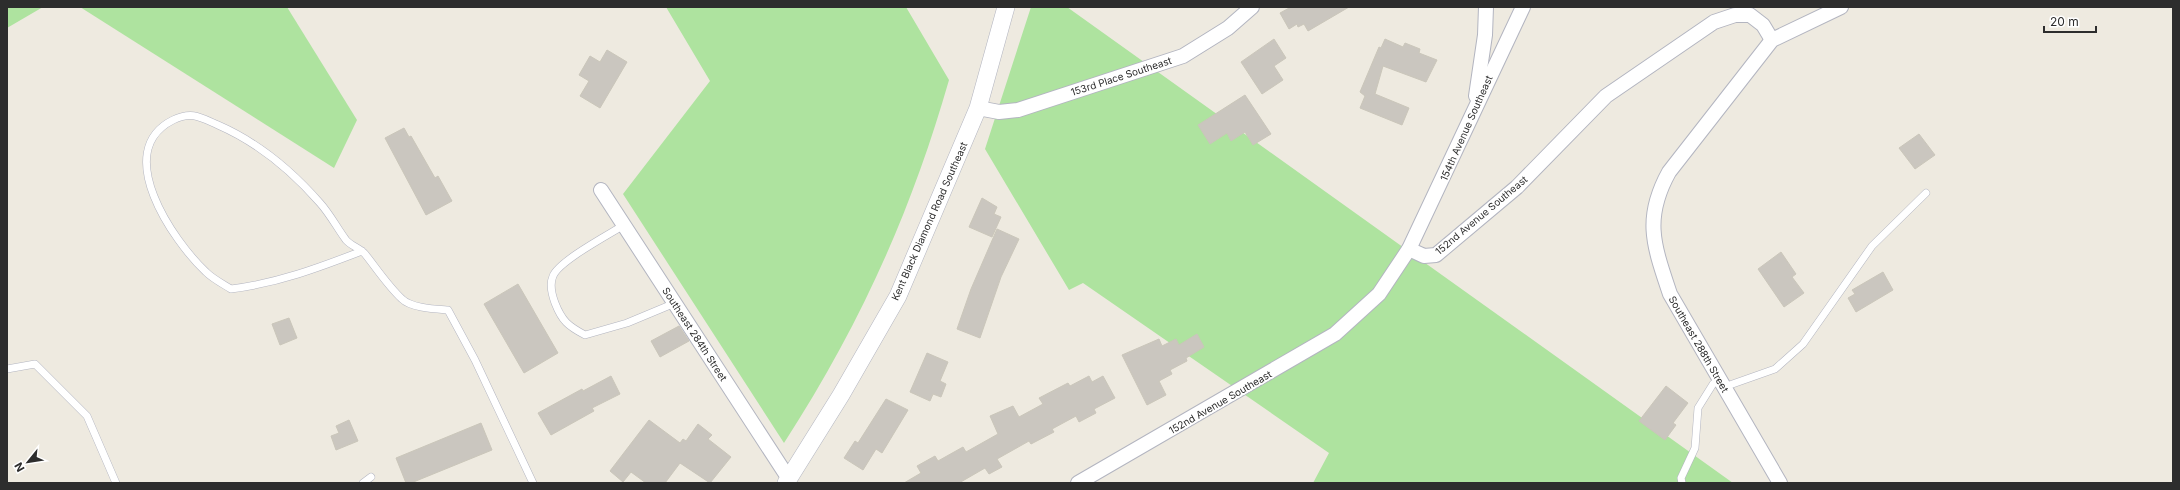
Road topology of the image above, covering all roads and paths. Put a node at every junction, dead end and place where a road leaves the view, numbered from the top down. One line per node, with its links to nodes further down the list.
1 (1006, 7): 7 (street, Kent Black Diamond Road Southeast)
2 (1252, 7): 7 (street, 153rd Place Southeast)
3 (1486, 7): 8 (street)
4 (1841, 7): 6 (street)
5 (1519, 9): 8 (street, 154th Avenue Southeast)
6 (1772, 40): 12 (street, 152nd Avenue Southeast); 16 (street, Southeast 288th Street)
7 (978, 108): 18 (street, Kent Black Diamond Road Southeast)
8 (1474, 108): 12 (street, 154th Avenue Southeast)
9 (600, 190): 11 (street, Southeast 284th Street)
10 (1926, 193): 16 (lane)
11 (624, 225): 14 (street, Southeast 284th Street); 14 (lane)
12 (1409, 249): 22 (street, 152nd Avenue Southeast)
13 (362, 251): 13 (lane); 21 (lane)
14 (675, 303): 18 (street, Southeast 284th Street)
15 (7, 369): 19 (lane)
16 (1722, 384): 23 (lane); 24 (street, Southeast 288th Street)
17 (371, 477): 20 (lane)
18 (787, 481)
19 (116, 483)
20 (363, 483)
21 (533, 483)
22 (1078, 483)
23 (1682, 483)
24 (1780, 483)

